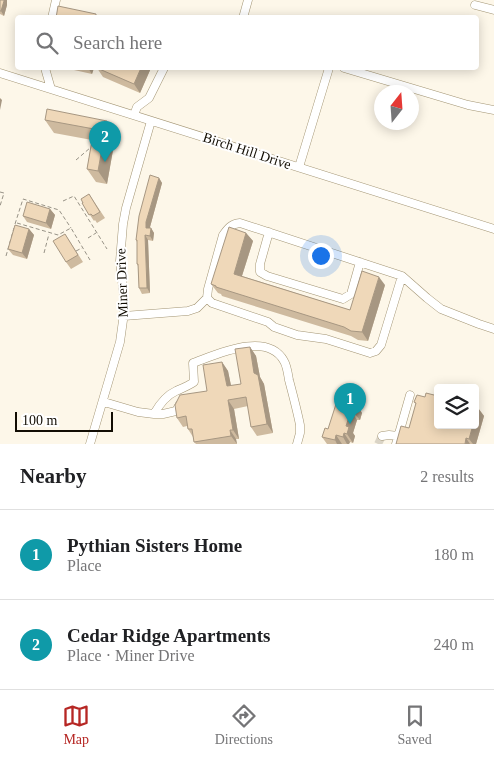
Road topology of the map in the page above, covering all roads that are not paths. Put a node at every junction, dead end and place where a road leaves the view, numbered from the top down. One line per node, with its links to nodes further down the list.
1 (56, 0): 5 (street)
2 (248, 0): 6 (street)
3 (474, 4): 4 (street)
4 (494, 10)
5 (53, 15)
6 (244, 15)
7 (46, 70): 12 (street)
8 (163, 70): 14 (street)
9 (328, 70): 16 (street)
10 (351, 70): 13 (street)
11 (0, 72): 12 (street, Birch Hill Drive)
12 (51, 89): 14 (street, Birch Hill Drive)
13 (494, 110)
14 (134, 115): 15 (street, Birch Hill Drive)
15 (151, 121): 16 (street, Birch Hill Drive); 22 (street, Miner Drive)
16 (298, 167): 17 (street, Birch Hill Drive)
17 (494, 229)
18 (269, 232): 19 (street); 19 (street); 21 (street)
19 (360, 262): 20 (street)
20 (402, 276): 21 (street); 23 (street)
21 (207, 298): 22 (street)
22 (124, 316): 26 (street, Miner Drive)
23 (494, 329)
24 (181, 389): 27 (street); 27 (street); 31 (street)
25 (410, 395): 29 (street)
26 (104, 402): 27 (street); 30 (street, Miner Drive)
27 (154, 414)
28 (382, 436): 29 (street)
29 (397, 440)
30 (90, 444)
31 (296, 444)

